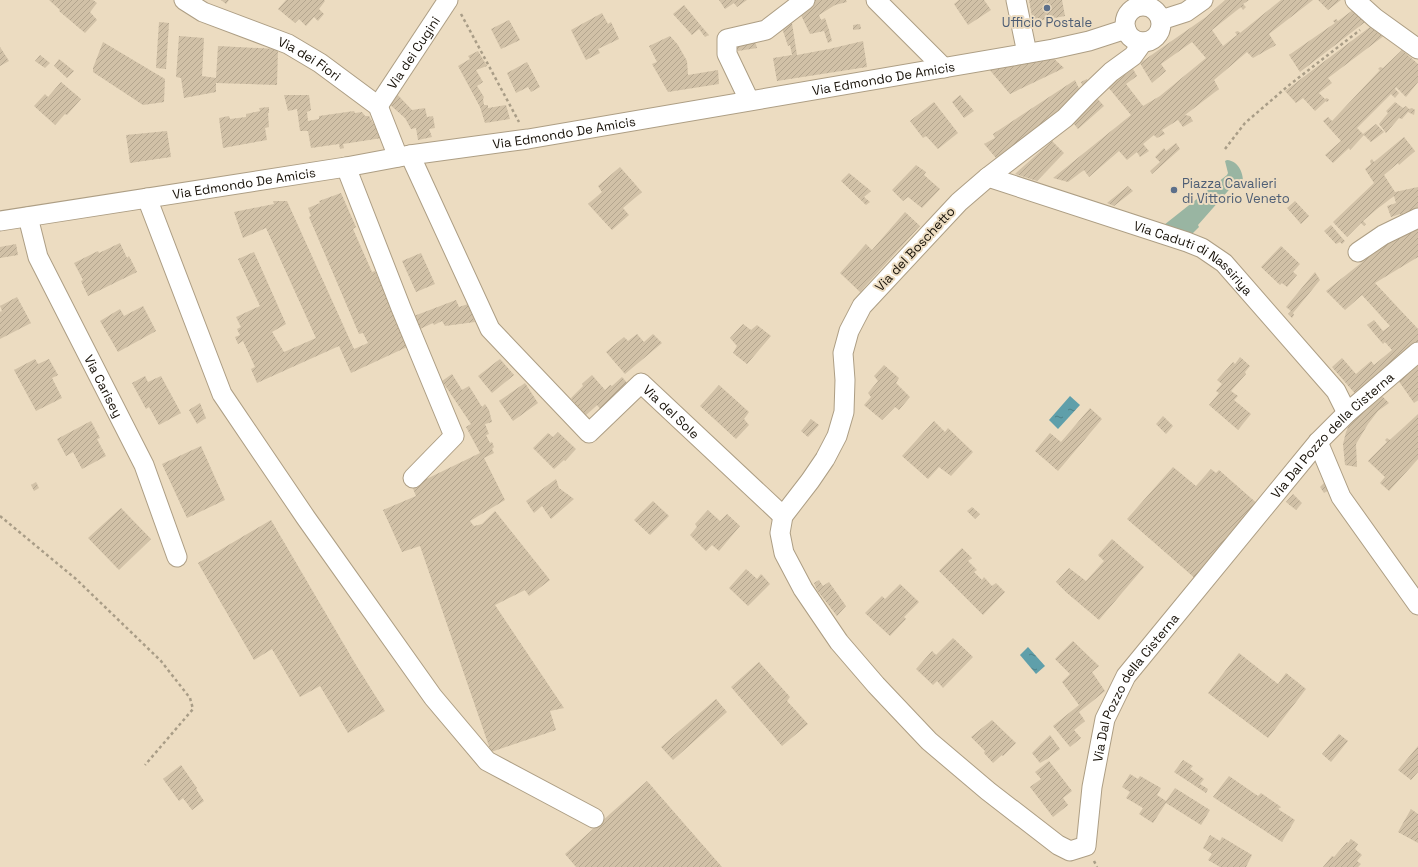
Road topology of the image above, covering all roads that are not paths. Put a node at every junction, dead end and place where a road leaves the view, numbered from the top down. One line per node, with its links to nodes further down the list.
1 (184, 0): 16 (street, Via dei Fiori)
2 (805, 0): 15 (street)
3 (876, 0): 14 (street)
4 (1016, 0): 13 (street)
5 (1203, 0): 9 (street)
6 (1355, 0): 12 (street)
7 (1135, 3): 9 (street); 10 (street)
8 (453, 4): 16 (street, Via dei Cugini)
9 (1161, 20): 11 (street)
10 (1126, 29): 11 (street); 13 (street, Via Edmondo De Amicis)
11 (1143, 42): 19 (street, Via del Boschetto)
12 (1418, 49)
13 (1027, 53): 14 (street, Via Edmondo De Amicis)
14 (944, 68): 15 (street, Via Edmondo De Amicis)
15 (749, 100): 17 (street, Via Edmondo De Amicis)
16 (378, 106): 17 (street)
17 (404, 156): 18 (street, Via Edmondo De Amicis); 29 (street, Via del Sole)
18 (346, 167): 20 (street, Via Edmondo De Amicis); 28 (street)
19 (988, 177): 26 (street, Via Caduti di Nassiriya); 29 (street, Via del Boschetto)
20 (147, 198): 21 (street, Via Edmondo De Amicis); 32 (street)
21 (28, 216): 23 (street, Via Edmondo De Amicis); 30 (street, Via Carisey)
22 (1418, 218): 24 (street)
23 (0, 221)
24 (1358, 252)
25 (1418, 352): 26 (street, Via Dal Pozzo della Cisterna)
26 (1348, 413): 27 (street, Via Dal Pozzo della Cisterna)
27 (1318, 442): 29 (street, Via Dal Pozzo della Cisterna); 31 (street)
28 (413, 478)
29 (783, 516)
30 (177, 557)
31 (1418, 604)
32 (594, 818)

